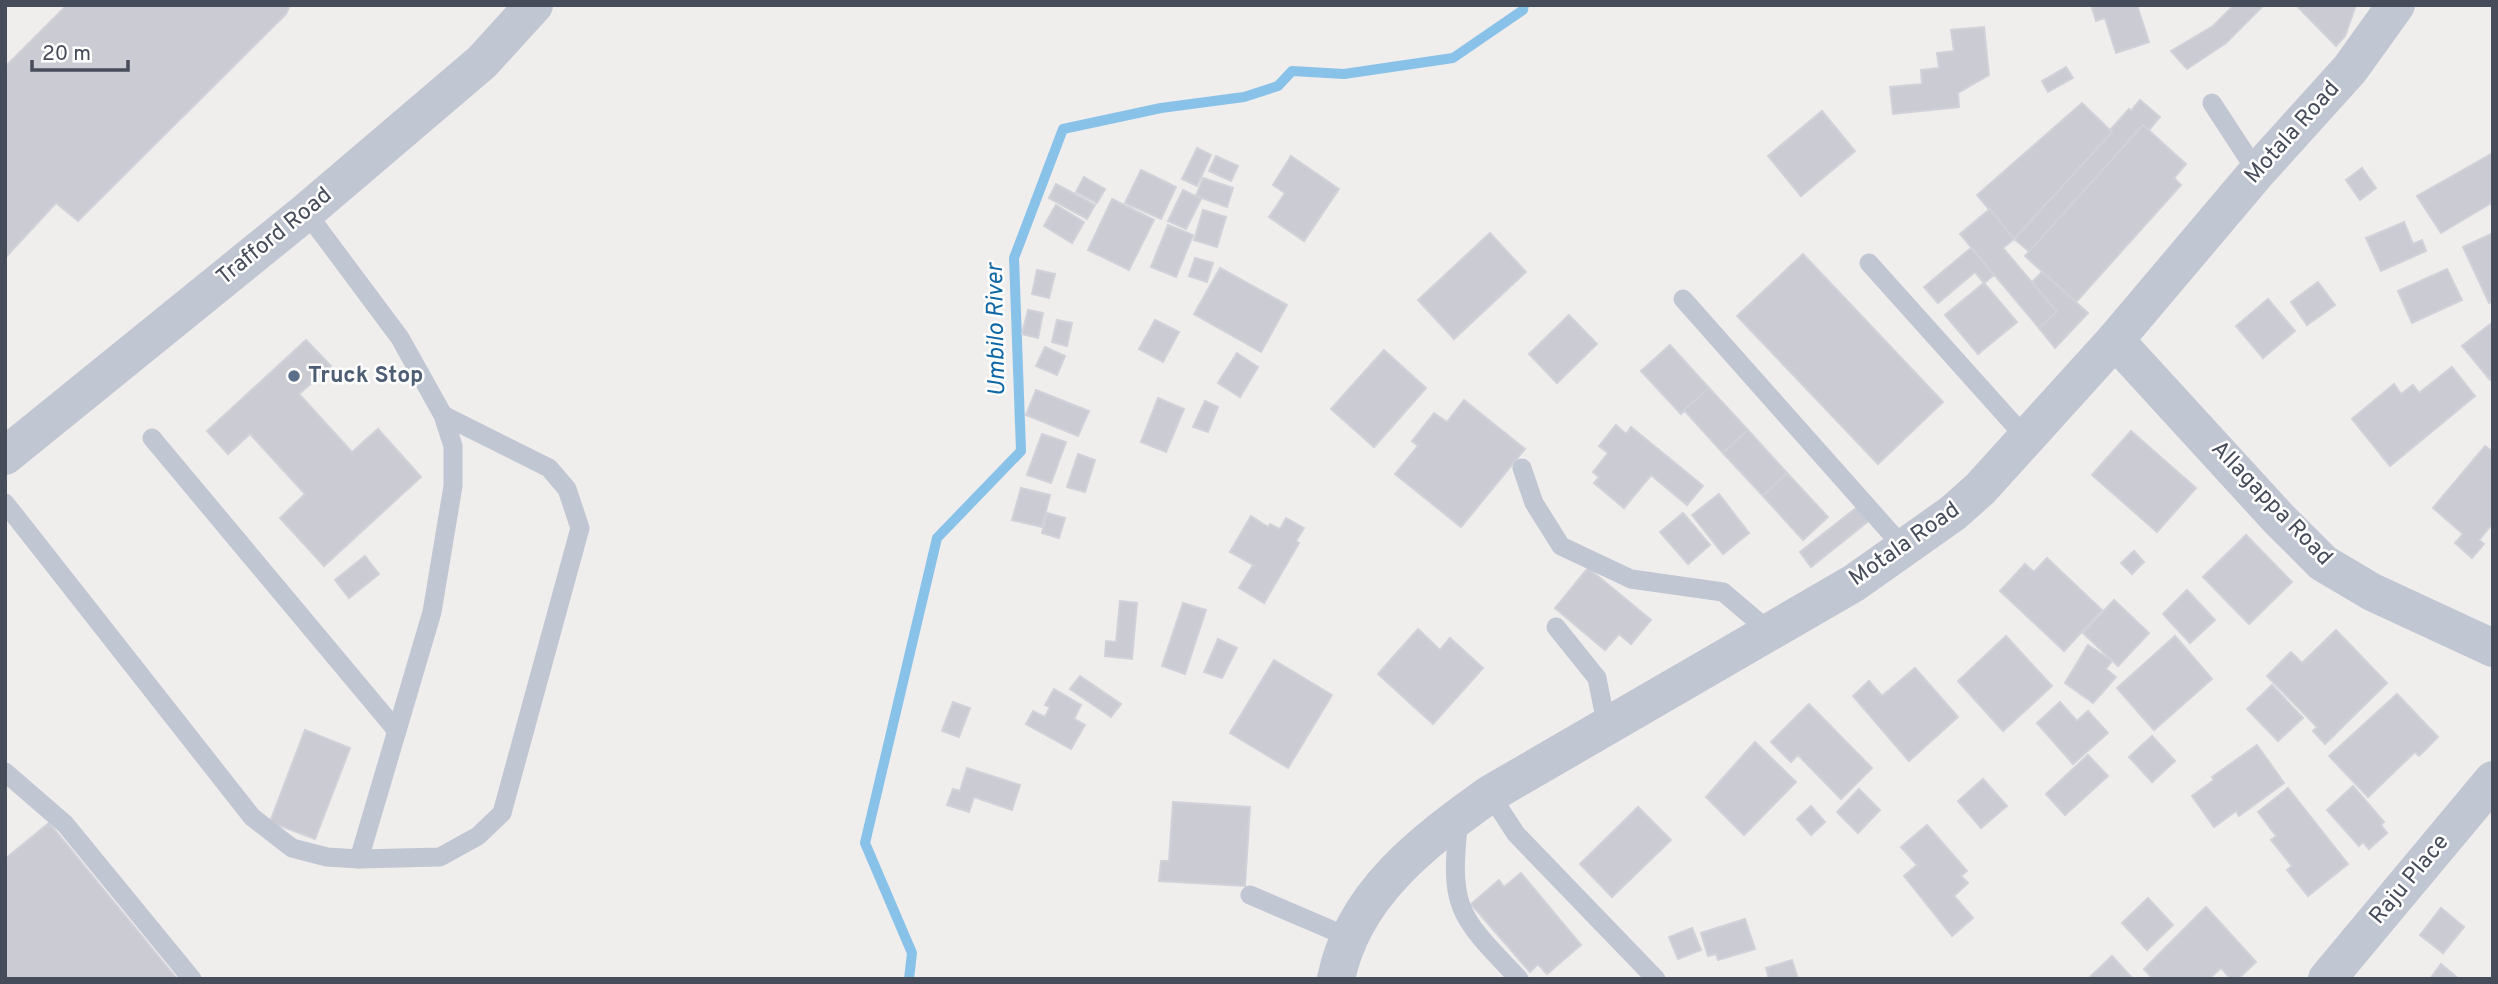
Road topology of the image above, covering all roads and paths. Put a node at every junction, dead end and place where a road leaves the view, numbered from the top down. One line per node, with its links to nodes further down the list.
1 (534, 5): 5 (street, Trafford Road)
2 (2396, 5): 4 (street, Motala Road)
3 (2212, 103): 4 (lane)
4 (2257, 172): 8 (street, Motala Road)
5 (306, 212): 9 (lane); 12 (street, Trafford Road)
6 (1869, 263): 11 (lane)
7 (1683, 299): 15 (lane)
8 (2115, 340): 11 (street, Motala Road); 18 (street, Allagappa Road)
9 (443, 415): 20 (lane); 25 (lane)
10 (152, 438): 20 (lane)
11 (2026, 438): 15 (street, Motala Road)
12 (5, 456)
13 (1522, 468): 17 (lane)
14 (5, 503): 25 (lane)
15 (1905, 549): 17 (street, Motala Road)
16 (1556, 627): 19 (lane)
17 (1769, 631): 19 (street, Motala Road)
18 (2493, 649)
19 (1607, 728): 23 (street, Motala Road)
20 (397, 731): 25 (lane)
21 (5, 772): 28 (lane)
22 (2493, 780): 32 (street, Raju Place)
23 (1490, 794): 24 (street, Motala Road); 31 (lane)
24 (1460, 817): 27 (street, Motala Road); 30 (lane)
25 (359, 859)
26 (1250, 895): 27 (lane)
27 (1348, 937): 29 (street, Motala Road)
28 (192, 979)
29 (1336, 979)
30 (1519, 979)
31 (1657, 979)
32 (2327, 979)

